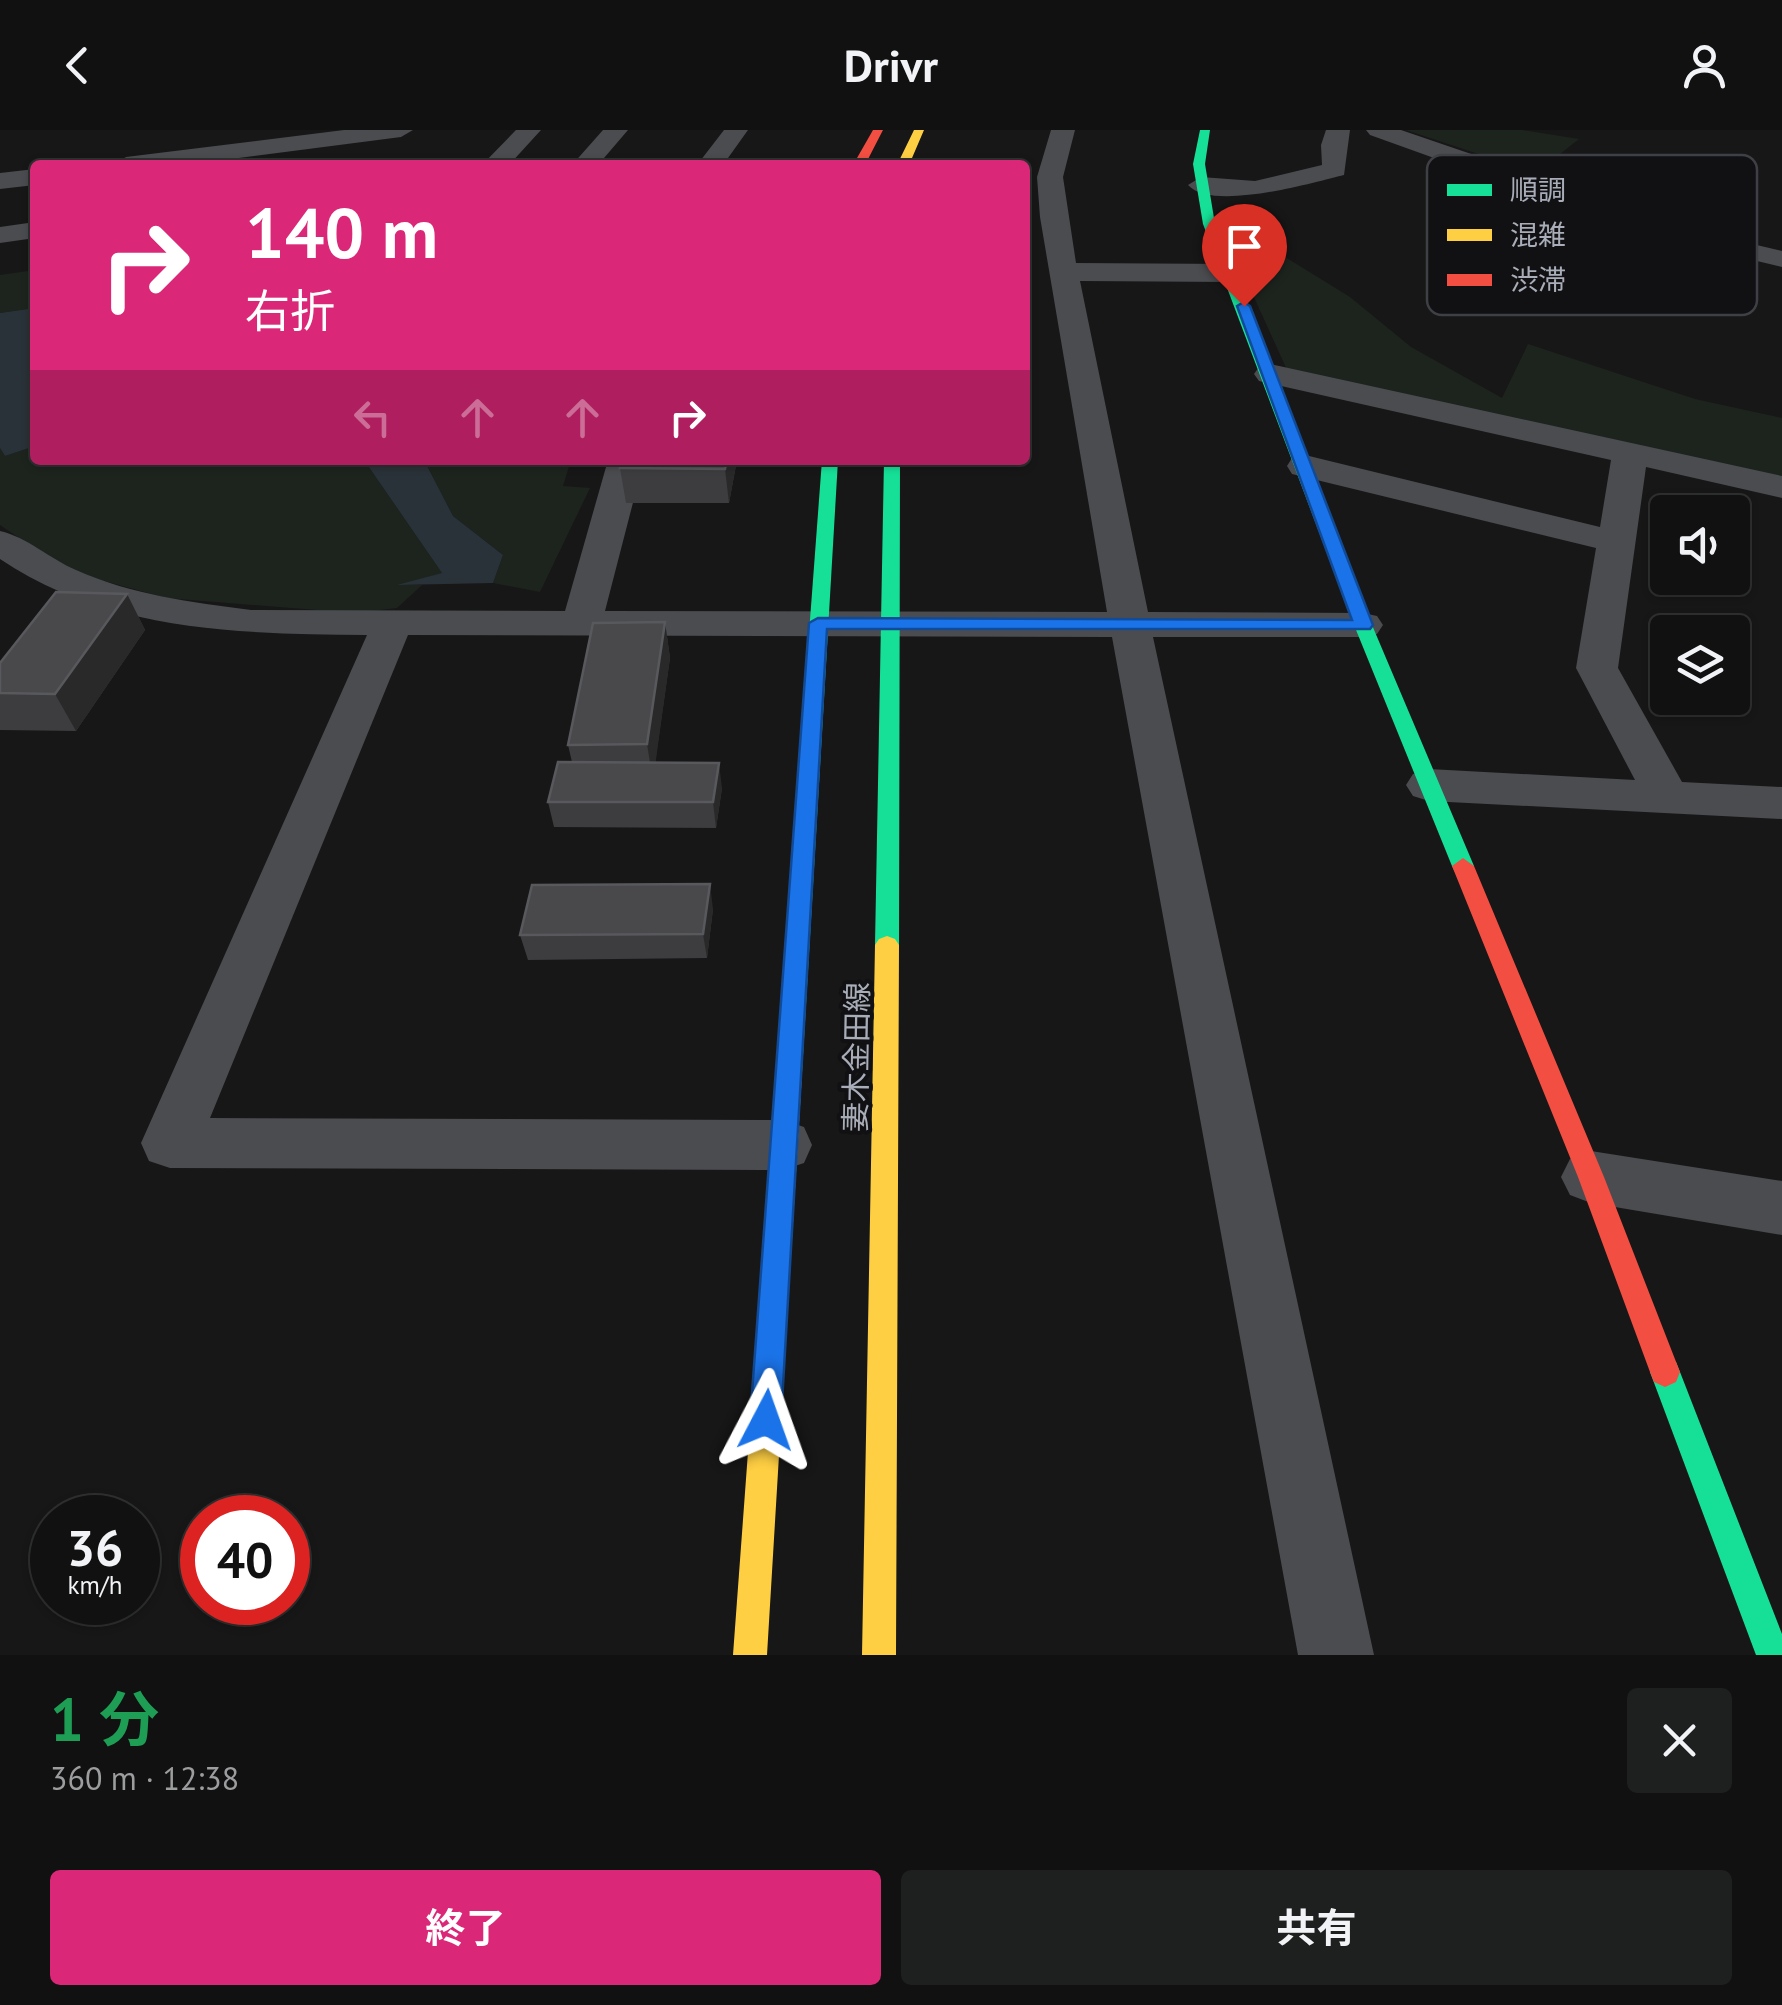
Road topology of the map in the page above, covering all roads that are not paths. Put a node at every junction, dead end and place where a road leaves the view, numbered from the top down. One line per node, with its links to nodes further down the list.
1 (178, 130): 13 (street)
2 (401, 130): 13 (street)
3 (529, 130): 15 (street)
4 (616, 130): 16 (street)
5 (736, 130): 17 (street)
6 (878, 130): 18 (street)
7 (919, 130): 19 (street)
8 (1063, 130): 27 (street)
9 (1204, 130): 22 (street)
10 (1338, 130): 22 (street)
11 (1378, 130): 12 (street)
12 (1450, 155)
13 (180, 158): 14 (street)
14 (165, 160)
15 (500, 160)
16 (590, 160)
17 (714, 160)
18 (862, 160)
19 (906, 160)
20 (30, 177): 21 (street)
21 (0, 181)
22 (1201, 186): 28 (street)
23 (30, 231): 24 (street)
24 (0, 234)
25 (1757, 252): 26 (street)
26 (1782, 259)
27 (1064, 272): 28 (street); 42 (street)
28 (1230, 273): 29 (street)
29 (1270, 374): 30 (street); 34 (street)
30 (1630, 453): 35 (street); 37 (street)
31 (625, 465): 38 (street)
32 (830, 465): 39 (street)
33 (892, 465): 41 (street, 妻木金田線)
34 (1305, 466): 37 (street); 43 (street)
35 (1782, 487)
36 (0, 542): 40 (street)
37 (1617, 542): 45 (street)
38 (582, 623): 39 (street); 40 (street)
39 (818, 623): 41 (street); 47 (street)
40 (392, 624): 47 (street)
41 (893, 624): 42 (street); 51 (street, 妻木金田線)
42 (1130, 624): 43 (street); 52 (street)
43 (1363, 625): 44 (street)
44 (1429, 785): 45 (street); 48 (street)
45 (1666, 794): 46 (street)
46 (1782, 804)
47 (783, 1144): 50 (street)
48 (1591, 1177): 49 (street); 53 (street)
49 (1782, 1208)
50 (750, 1655)
51 (879, 1655)
52 (1336, 1655)
53 (1773, 1655)

